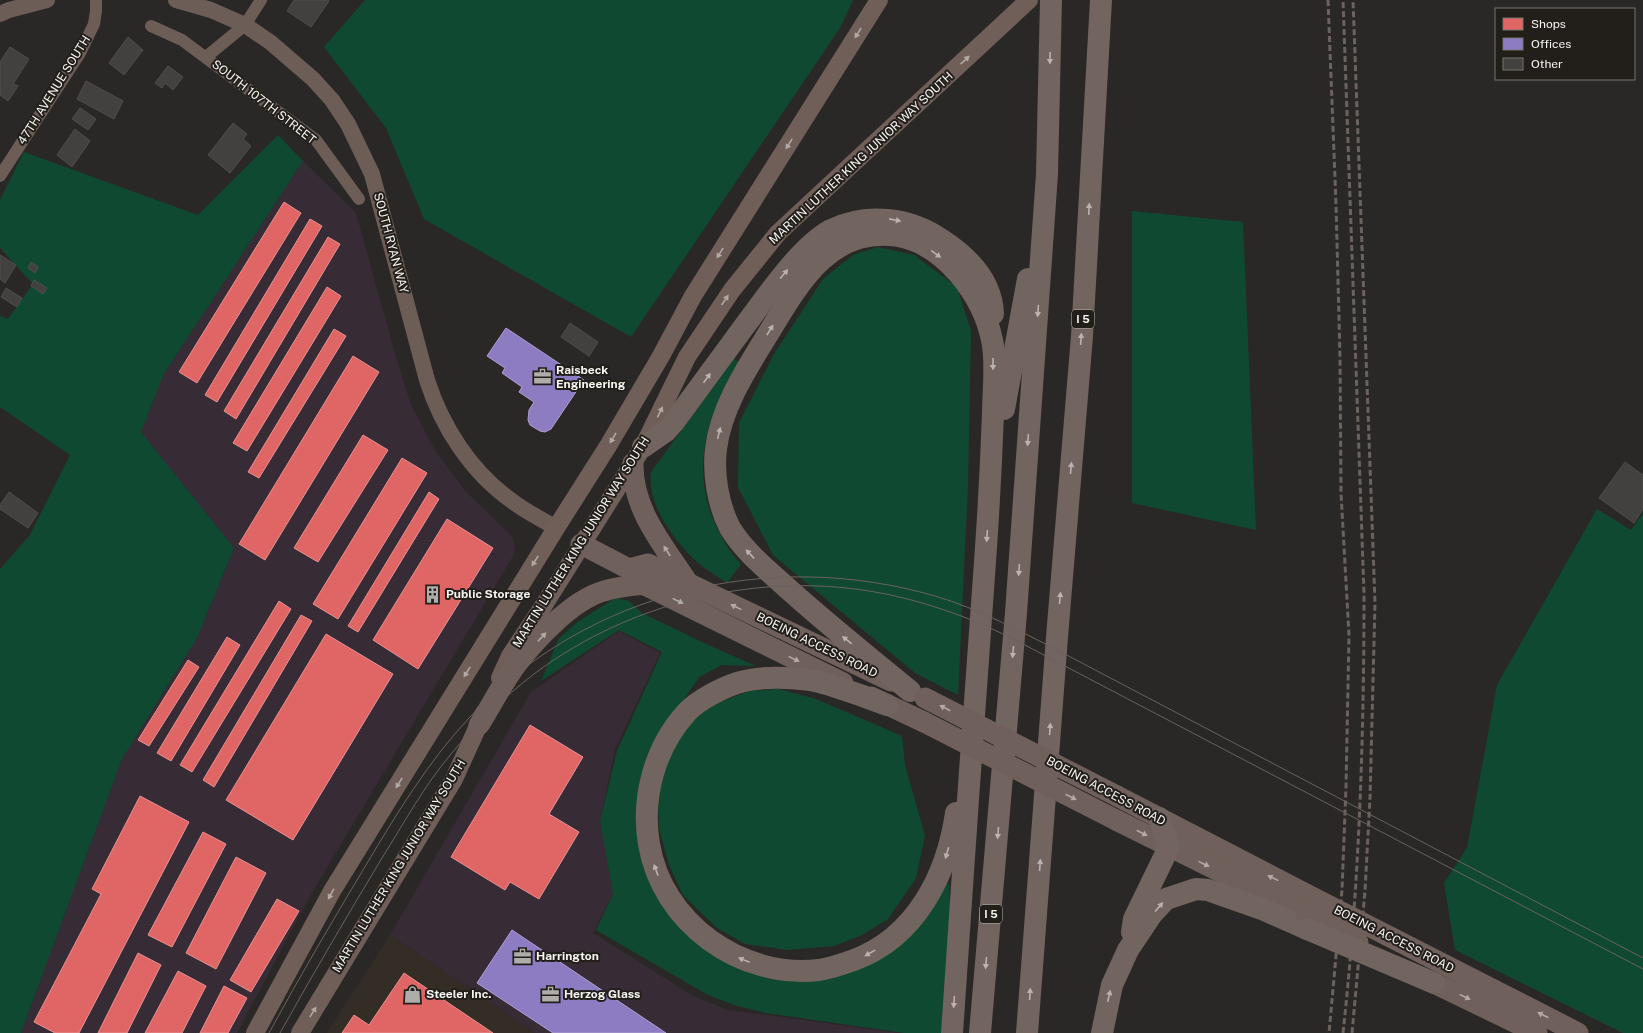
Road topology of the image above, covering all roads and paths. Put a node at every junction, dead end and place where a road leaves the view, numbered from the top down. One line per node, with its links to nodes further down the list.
1 (47, 0): 9 (street)
2 (96, 0): 14 (street, 47TH AVENUE SOUTH)
3 (176, 0): 11 (street, SOUTH RYAN WAY)
4 (262, 0): 11 (street)
5 (879, 0): 19 (main road, one-way to 19)
6 (1029, 0): 17 (main road, MARTIN LUTHER KING JUNIOR WAY SOUTH, one-way to 6)
7 (1101, 0): 37 (highway, I 5, one-way to 7)
8 (1051, 6): 13 (highway, I 5, one-way to 13)
9 (0, 14)
10 (151, 26): 12 (street, SOUTH 107TH STREET)
11 (245, 26): 12 (street); 19 (street, SOUTH RYAN WAY)
12 (206, 58): 15 (street, SOUTH 107TH STREET)
13 (1047, 174): 18 (highway); 36 (highway, I 5, one-way to 36)
14 (0, 176)
15 (359, 199)
16 (993, 343): 17 (highway, one-way to 16); 18 (highway, one-way to 18); 25 (highway, one-way to 16)
17 (638, 455): 20 (main road, MARTIN LUTHER KING JUNIOR WAY SOUTH); 23 (highway, one-way to 17)
18 (990, 497): 24 (highway, one-way to 24)
19 (556, 528): 20 (main road, BOEING ACCESS ROAD); 33 (main road, one-way to 33)
20 (582, 544): 21 (highway, BOEING ACCESS ROAD); 27 (main road, MARTIN LUTHER KING JUNIOR WAY SOUTH)
21 (629, 569): 22 (highway, BOEING ACCESS ROAD); 23 (highway, BOEING ACCESS ROAD)
22 (643, 584): 26 (highway, BOEING ACCESS ROAD, one-way to 26); 27 (highway, one-way to 22)
23 (688, 584): 25 (highway, BOEING ACCESS ROAD, one-way to 23)
24 (976, 676): 26 (highway, one-way to 26); 35 (highway, one-way to 35)
25 (918, 694): 28 (highway, BOEING ACCESS ROAD, one-way to 25, bridge)
26 (887, 705): 29 (highway, BOEING ACCESS ROAD, one-way to 29, bridge)
27 (479, 725): 34 (main road, MARTIN LUTHER KING JUNIOR WAY SOUTH, one-way to 27)
28 (1159, 818): 29 (highway); 30 (highway, BOEING ACCESS ROAD, one-way to 28)
29 (1169, 846): 30 (highway, BOEING ACCESS ROAD, one-way to 30); 31 (highway)
30 (1307, 913): 31 (highway, one-way to 30); 32 (highway, bridge); 40 (highway, BOEING ACCESS ROAD, one-way to 30, bridge)
31 (1128, 950): 38 (highway, one-way to 31)
32 (1434, 983): 39 (highway, BOEING ACCESS ROAD, one-way to 39)
33 (255, 1033)
34 (300, 1033)
35 (952, 1033)
36 (980, 1033)
37 (1027, 1033)
38 (1102, 1033)
39 (1537, 1033)
40 (1578, 1033)

